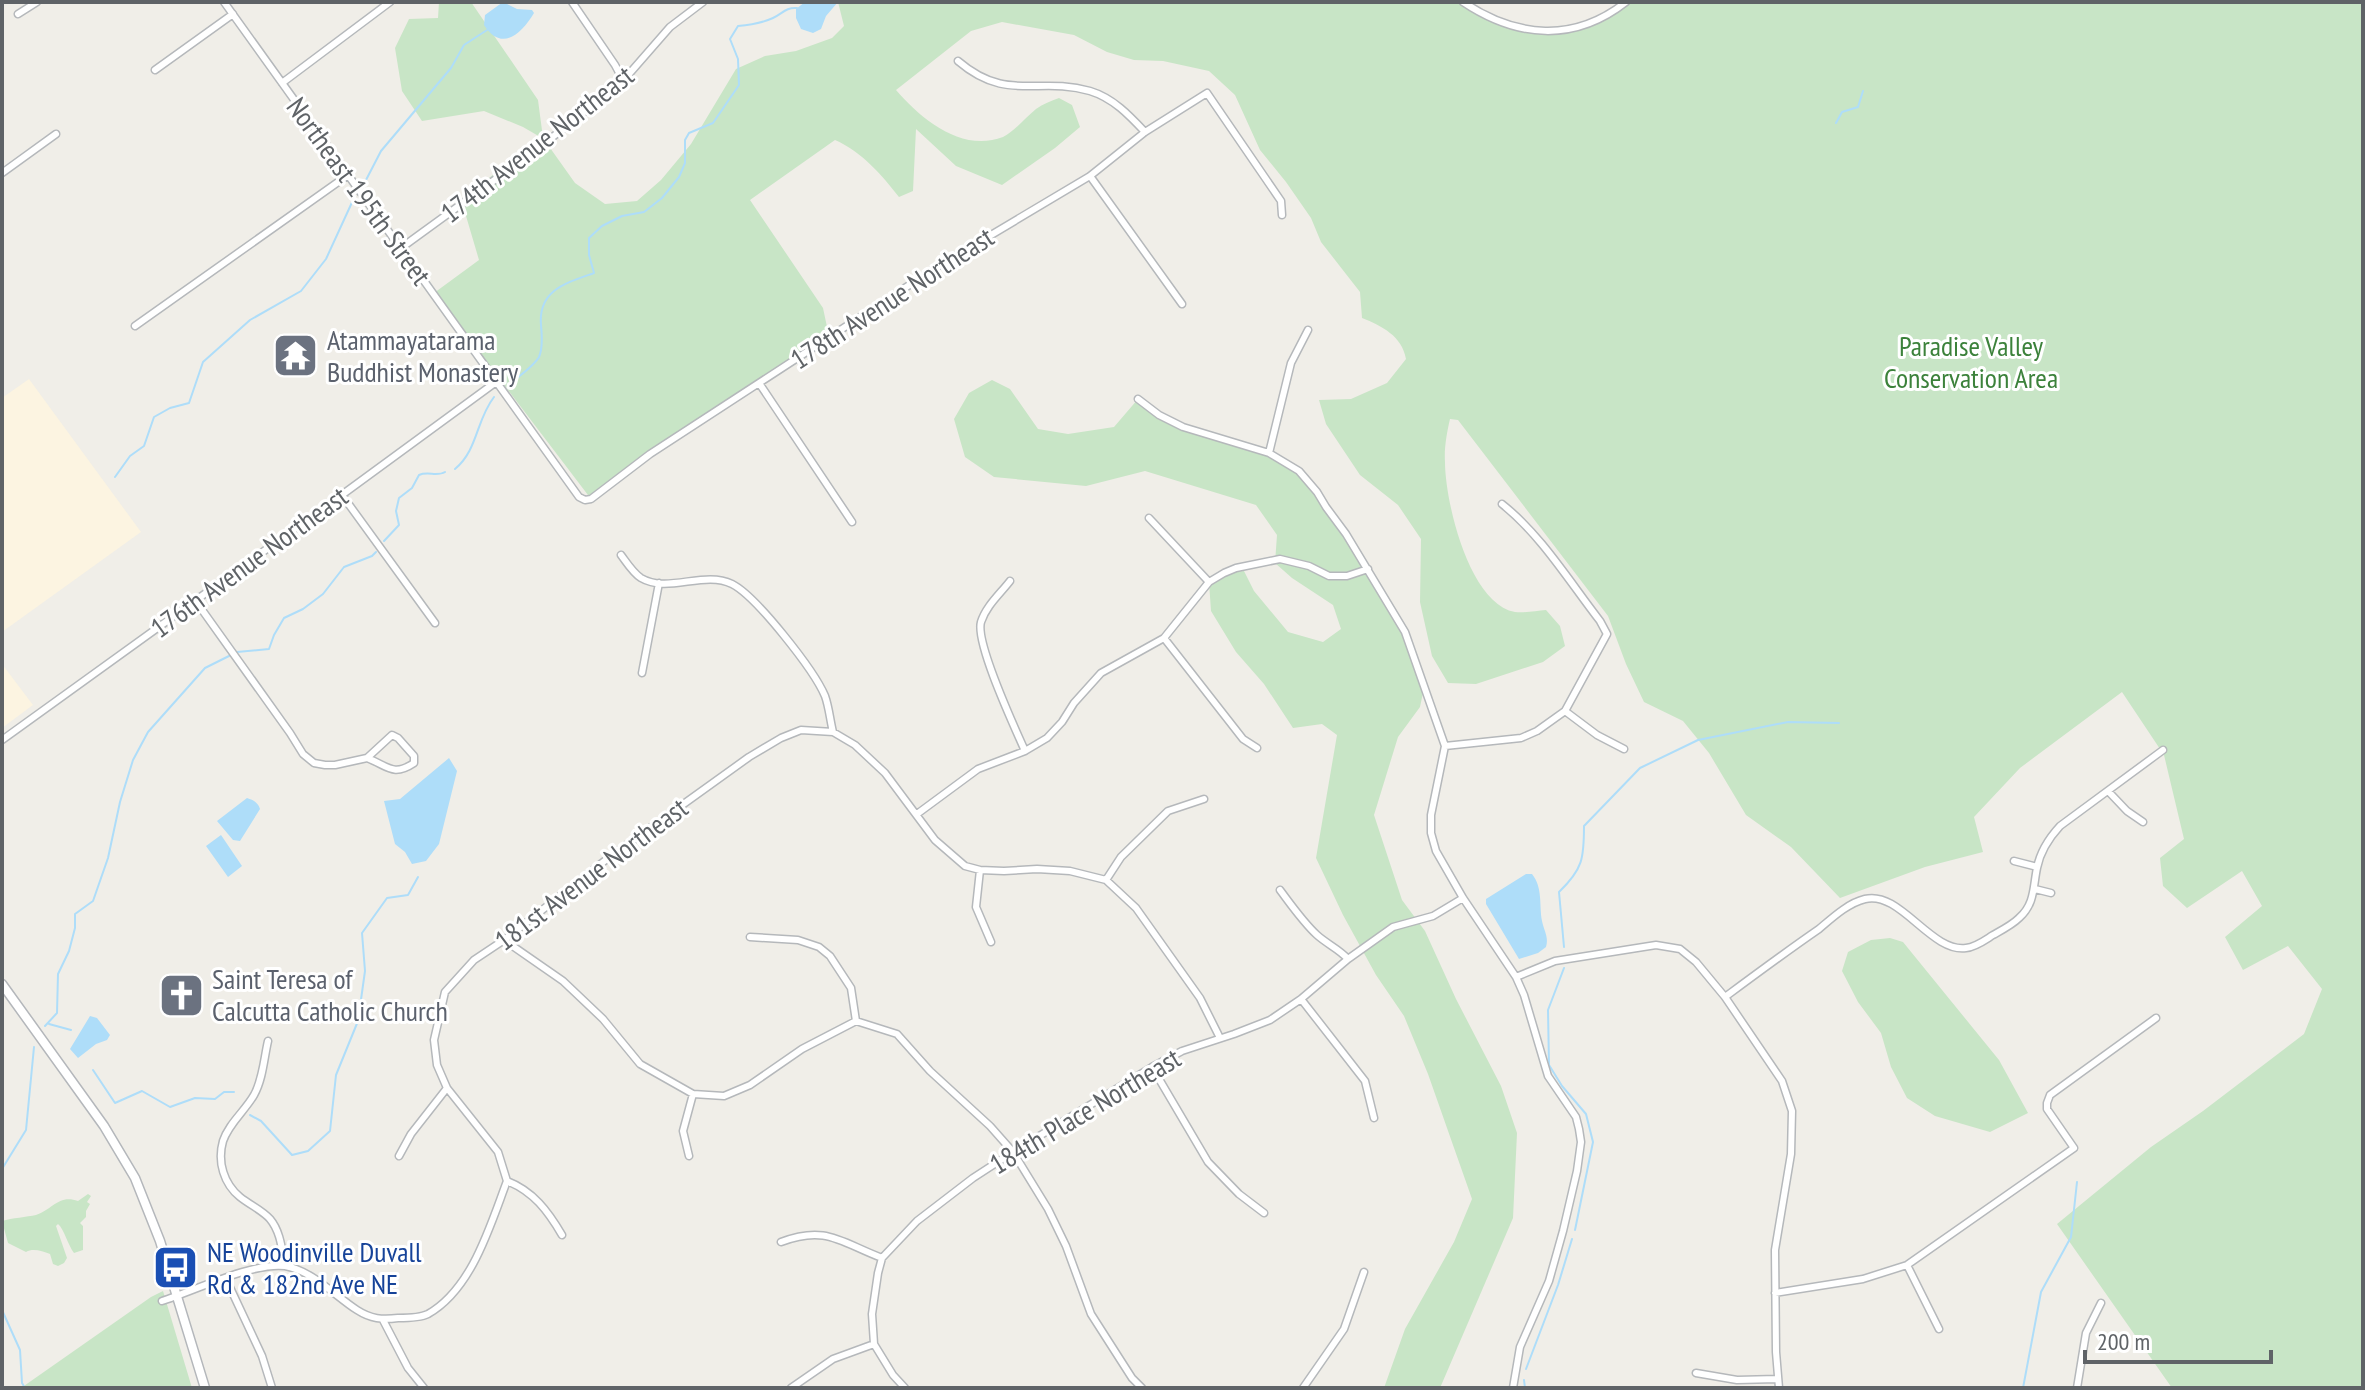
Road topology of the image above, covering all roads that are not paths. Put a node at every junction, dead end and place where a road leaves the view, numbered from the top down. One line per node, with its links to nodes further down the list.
1 (37, 2): 8 (street)
2 (224, 2): 9 (street, Northeast 195th Street)
3 (390, 2): 13 (street)
4 (572, 2): 12 (street)
5 (703, 2): 12 (street, 174th Avenue Northeast)
6 (1463, 2): 7 (street)
7 (1626, 2)
8 (18, 14)
9 (233, 14): 11 (street); 13 (street, Northeast 195th Street)
10 (958, 61): 14 (street)
11 (155, 70)
12 (623, 80): 20 (street, 174th Avenue Northeast)
13 (282, 83): 17 (street, Northeast 195th Street)
14 (1145, 132): 18 (street, 178th Avenue Northeast); 19 (street, 178th Avenue Northeast)
15 (56, 134): 16 (street)
16 (2, 173)
17 (348, 175): 20 (street, Northeast 195th Street); 22 (street)
18 (1090, 176): 21 (street); 25 (street, 178th Avenue Northeast)
19 (1282, 215)
20 (401, 248): 24 (street, Northeast 195th Street)
21 (1182, 304)
22 (135, 326)
23 (1308, 330): 27 (street)
24 (496, 382): 28 (street, 176th Avenue Northeast); 29 (street, Northeast 195th Street)
25 (759, 383): 29 (street, 178th Avenue Northeast); 32 (street)
26 (1138, 399): 27 (street)
27 (1269, 453): 34 (street)
28 (342, 495): 38 (street, 176th Avenue Northeast); 39 (street)
29 (579, 497)
30 (1502, 504): 42 (street)
31 (1149, 518): 36 (street)
32 (852, 522)
33 (621, 555): 37 (street)
34 (1368, 569): 36 (street); 45 (street)
35 (1010, 581): 49 (street)
36 (1209, 582): 40 (street)
37 (659, 583): 41 (street); 43 (street)
38 (195, 600): 44 (street, 176th Avenue Northeast); 50 (street)
39 (435, 623)
40 (1164, 638): 46 (street); 49 (street)
41 (642, 673)
42 (1565, 711): 45 (street); 47 (street)
43 (833, 732): 53 (street); 64 (street, 181st Avenue Northeast)
44 (2, 740)
45 (1445, 746): 62 (street)
46 (1257, 748)
47 (1624, 749)
48 (2163, 750): 51 (street)
49 (1025, 751): 53 (street)
50 (367, 758): 50 (street)
51 (2108, 791): 54 (street); 56 (street)
52 (1204, 799): 58 (street)
53 (917, 814): 57 (street)
54 (2143, 822)
55 (2014, 861): 56 (street)
56 (2037, 867): 59 (street)
57 (980, 870): 58 (street); 65 (street)
58 (1106, 880): 73 (street)
59 (2035, 889): 61 (street); 69 (street)
60 (1280, 890): 66 (street)
61 (2051, 893)
62 (1463, 898): 66 (street, 184th Place Northeast); 67 (street)
63 (750, 937): 72 (street)
64 (504, 940): 76 (street, 181st Avenue Northeast); 77 (street)
65 (991, 942)
66 (1348, 959): 70 (street, 184th Place Northeast)
67 (1516, 977): 69 (street); 107 (street)
68 (2, 984): 92 (main road)
69 (1725, 997): 91 (street)
70 (1301, 999): 73 (street, 184th Place Northeast); 78 (street)
71 (2156, 1018): 87 (street)
72 (856, 1021): 77 (street); 79 (street)
73 (1220, 1038): 75 (street, 184th Place Northeast)
74 (268, 1041): 88 (street)
75 (1152, 1067): 79 (street, 184th Place Northeast); 83 (street)
76 (447, 1088): 80 (street); 82 (street)
77 (693, 1094): 81 (street)
78 (1374, 1118)
79 (1013, 1152): 86 (street, 184th Place Northeast); 105 (street)
80 (399, 1156)
81 (689, 1156)
82 (507, 1181): 84 (street); 95 (street)
83 (1264, 1213)
84 (562, 1235)
85 (781, 1242): 86 (street)
86 (882, 1258): 97 (street)
87 (1907, 1265): 91 (street); 96 (street)
88 (285, 1266): 90 (street); 95 (street)
89 (1364, 1272): 106 (street)
90 (226, 1279): 92 (street); 101 (street)
91 (1775, 1293): 99 (street)
92 (177, 1296): 93 (street); 100 (main road)
93 (162, 1301)
94 (2101, 1303): 109 (street)
95 (383, 1320): 102 (street)
96 (1939, 1329)
97 (874, 1344): 103 (street); 104 (street)
98 (1696, 1373): 99 (street)
99 (1777, 1379): 108 (street)
100 (205, 1388)
101 (272, 1388)
102 (424, 1388)
103 (791, 1388)
104 (905, 1388)
105 (1142, 1388)
106 (1303, 1388)
107 (1513, 1388)
108 (1779, 1388)
109 (2077, 1388)

